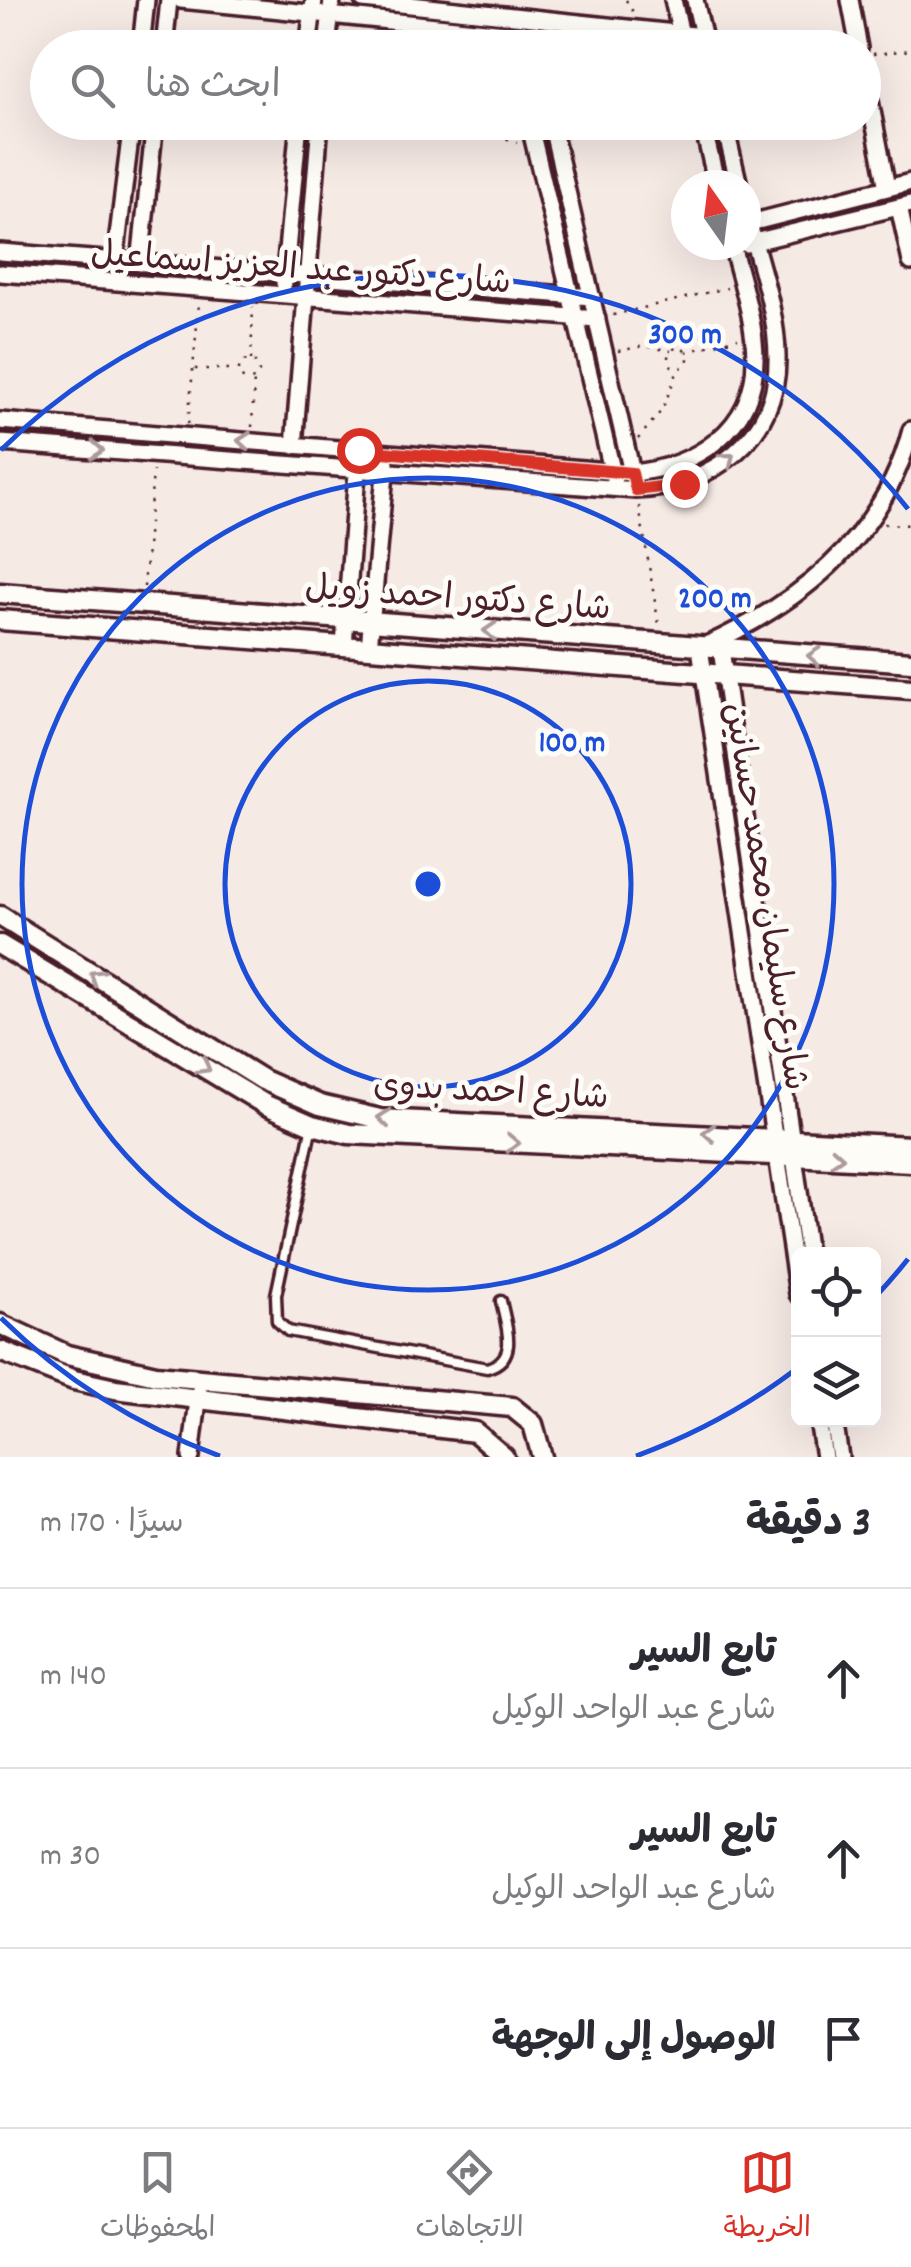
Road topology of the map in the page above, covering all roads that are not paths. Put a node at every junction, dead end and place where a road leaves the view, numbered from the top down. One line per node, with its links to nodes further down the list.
1 (146, 0): 12 (street)
2 (169, 0): 13 (street)
3 (181, 0): 8 (street)
4 (363, 0): 10 (street)
5 (673, 0): 18 (street)
6 (695, 0): 19 (street)
7 (850, 0): 20 (street)
8 (313, 7): 9 (street)
9 (330, 12): 14 (street)
10 (504, 15): 11 (street); 15 (street)
11 (527, 17): 16 (street); 17 (street)
12 (142, 30)
13 (166, 30)
14 (446, 30)
15 (508, 30)
16 (530, 30)
17 (615, 30)
18 (680, 30)
19 (702, 30)
20 (856, 30)
21 (130, 140): 40 (street)
22 (154, 140): 42 (street)
23 (297, 140): 44 (street)
24 (318, 140): 45 (street)
25 (533, 140): 48 (street)
26 (555, 140): 49 (street)
27 (707, 140): 30 (street)
28 (728, 140): 31 (street)
29 (878, 140): 33 (street)
30 (714, 170)
31 (735, 170)
32 (911, 182): 33 (street)
33 (887, 188): 35 (street)
34 (905, 205): 36 (street); 41 (street)
35 (761, 217)
36 (761, 240)
37 (0, 252): 40 (street, شارع دكتور عبد العزيز اسماعيل)
38 (741, 260): 61 (street)
39 (746, 260): 63 (street, one-way to 39)
40 (115, 261): 42 (street, شارع دكتور عبد العزيز اسماعيل)
41 (911, 262)
42 (140, 263): 44 (street, شارع دكتور عبد العزيز اسماعيل)
43 (0, 273): 46 (street, شارع دكتور عبد العزيز اسماعيل)
44 (285, 274): 45 (street, شارع دكتور عبد العزيز اسماعيل); 46 (street)
45 (304, 275): 47 (street); 48 (street, شارع دكتور عبد العزيز اسماعيل)
46 (284, 294): 47 (street, شارع دكتور عبد العزيز اسماعيل)
47 (303, 295): 50 (street, شارع دكتور عبد العزيز اسماعيل); 55 (street)
48 (570, 295): 49 (street, شارع دكتور عبد العزيز اسماعيل); 50 (street)
49 (592, 296): 51 (street)
50 (576, 318): 51 (street, شارع دكتور عبد العزيز اسماعيل); 60 (street)
51 (597, 319): 61 (street)
52 (0, 421): 55 (street, one-way to 52)
53 (911, 430): 70 (street)
54 (0, 443): 58 (street, one-way to 58)
55 (294, 446): 56 (street)
56 (359, 450): 57 (street); 58 (street)
57 (387, 452): 59 (street); 60 (street)
58 (357, 468): 59 (street); 66 (street)
59 (385, 471): 62 (street); 67 (street)
60 (612, 471): 61 (street); 62 (street)
61 (632, 473): 63 (street)
62 (616, 488): 63 (street)
63 (636, 490)
64 (0, 594): 66 (street, شارع دكتور احمد زويل)
65 (0, 620): 68 (street, شارع دكتور احمد زويل)
66 (346, 620): 67 (street, شارع دكتور احمد زويل); 68 (street)
67 (372, 622): 69 (street); 70 (street, شارع دكتور احمد زويل, one-way to 67)
68 (344, 646): 69 (street, شارع دكتور احمد زويل)
69 (370, 648): 73 (street, شارع دكتور احمد زويل)
70 (700, 648): 71 (street, شارع دكتور احمد زويل); 73 (street, شارع سليمان محمد حسانين)
71 (721, 649): 72 (street, شارع دكتور احمد زويل, one-way to 71); 74 (street, شارع سليمان محمد حسانين)
72 (911, 662)
73 (704, 672): 74 (street, شارع دكتور احمد زويل); 79 (street, شارع سليمان محمد حسانين)
74 (724, 674): 75 (street, شارع دكتور احمد زويل); 79 (street, شارع سليمان محمد حسانين)
75 (911, 689)
76 (0, 916): 79 (street, شارع احمد بدوى, one-way to 76)
77 (0, 945): 78 (street, شارع احمد بدوى, one-way to 78)
78 (312, 1124): 79 (street, شارع احمد بدوى, one-way to 79); 84 (lane)
79 (783, 1145): 80 (street, شارع احمد بدوى); 81 (street, شارع احمد بدوى, one-way to 81); 82 (street); 83 (street)
80 (911, 1146)
81 (911, 1162)
82 (793, 1247)
83 (806, 1247)
84 (501, 1301)
85 (0, 1324): 87 (street)
86 (0, 1351): 88 (street)
87 (201, 1378): 88 (street); 93 (street)
88 (198, 1399): 91 (street); 92 (street)
89 (819, 1427): 94 (street)
90 (835, 1427): 95 (street)
91 (190, 1457)
92 (504, 1457)
93 (542, 1457)
94 (824, 1457)
95 (840, 1457)

